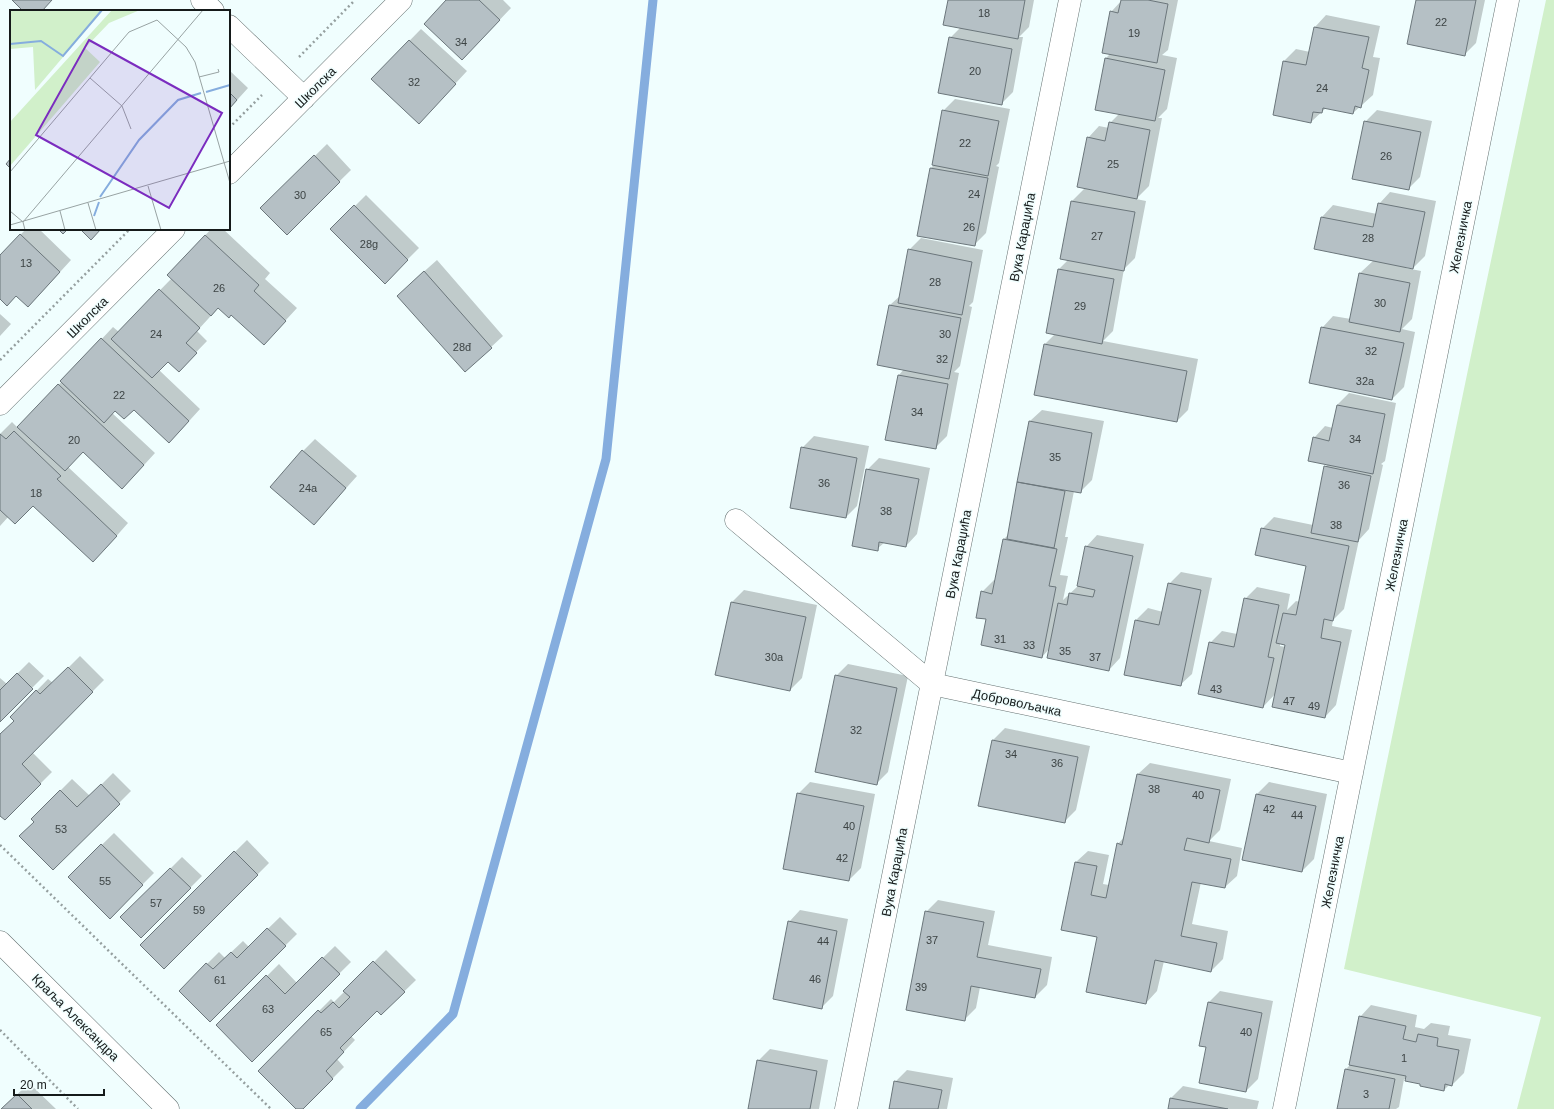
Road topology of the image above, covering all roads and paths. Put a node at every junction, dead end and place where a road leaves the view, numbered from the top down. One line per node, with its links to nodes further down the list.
1 (202, 0): 5 (street)
2 (401, 0): 7 (street, Школска)
3 (1070, 0): 14 (street, Вука Караџића)
4 (1508, 0): 15 (street, Железничка)
5 (212, 10)
6 (230, 27): 7 (street)
7 (304, 98): 8 (street, Школска)
8 (230, 172)
9 (129, 230): 11 (path)
10 (173, 230): 12 (street, Школска)
11 (0, 360)
12 (0, 404)
13 (736, 520): 14 (street, Добровољачка)
14 (932, 684): 15 (street, Добровољачка); 22 (street, Вука Караџића)
15 (1352, 773): 23 (street, Железничка)
16 (0, 845): 21 (path)
17 (0, 942): 20 (street, Краља Александра)
18 (0, 1030): 19 (path)
19 (78, 1109)
20 (168, 1109)
21 (271, 1109)
22 (846, 1109)
23 (1284, 1109)

